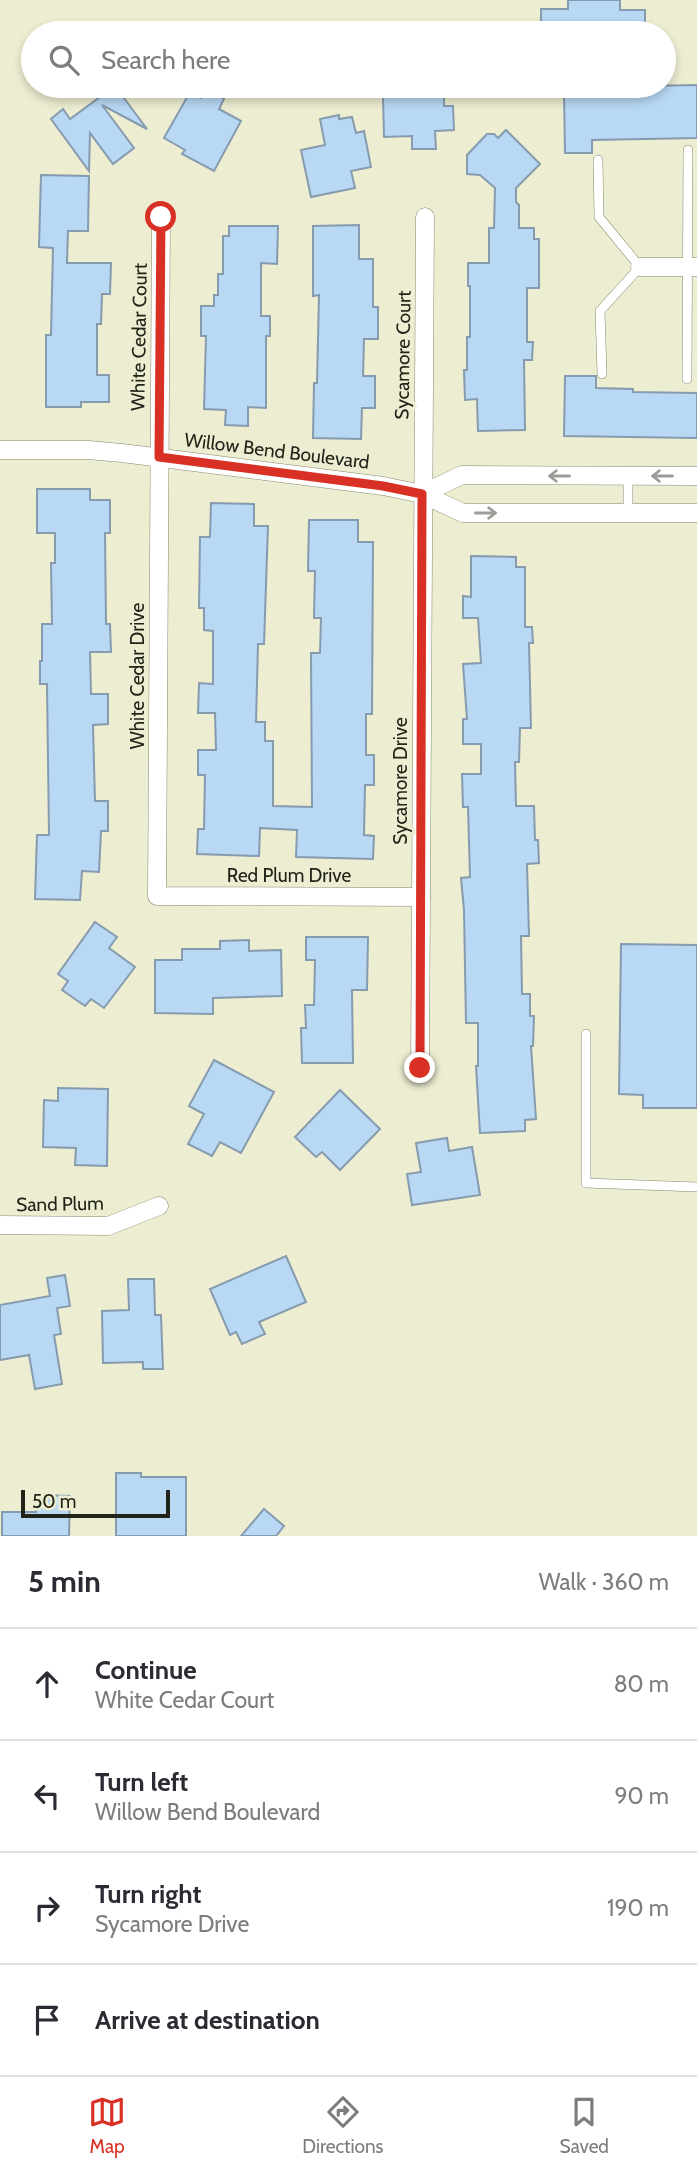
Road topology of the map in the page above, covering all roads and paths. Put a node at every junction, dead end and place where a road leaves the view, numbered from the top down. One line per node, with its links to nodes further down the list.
1 (688, 150): 6 (lane)
2 (598, 160): 5 (lane)
3 (161, 217): 10 (street, White Cedar Court)
4 (425, 217): 13 (street, Sycamore Court)
5 (640, 267): 6 (street); 7 (lane)
6 (692, 267): 8 (lane)
7 (602, 374)
8 (687, 379)
9 (0, 450): 10 (street, Willow Bend Boulevard)
10 (159, 457): 13 (street, Willow Bend Boulevard); 16 (street, White Cedar Drive)
11 (697, 476): 12 (street, one-way to 12)
12 (628, 477): 13 (street, one-way to 13); 14 (lane)
13 (422, 494): 14 (street, Willow Bend Boulevard, one-way to 14); 17 (street, Sycamore Drive)
14 (628, 513): 15 (street, Willow Bend Boulevard)
15 (697, 513)
16 (157, 896): 17 (street, Red Plum Drive)
17 (421, 897): 19 (street, Sycamore Drive)
18 (586, 1034): 20 (lane)
19 (420, 1068)
20 (697, 1187)
21 (159, 1206): 22 (street, Sand Plum)
22 (0, 1225)

